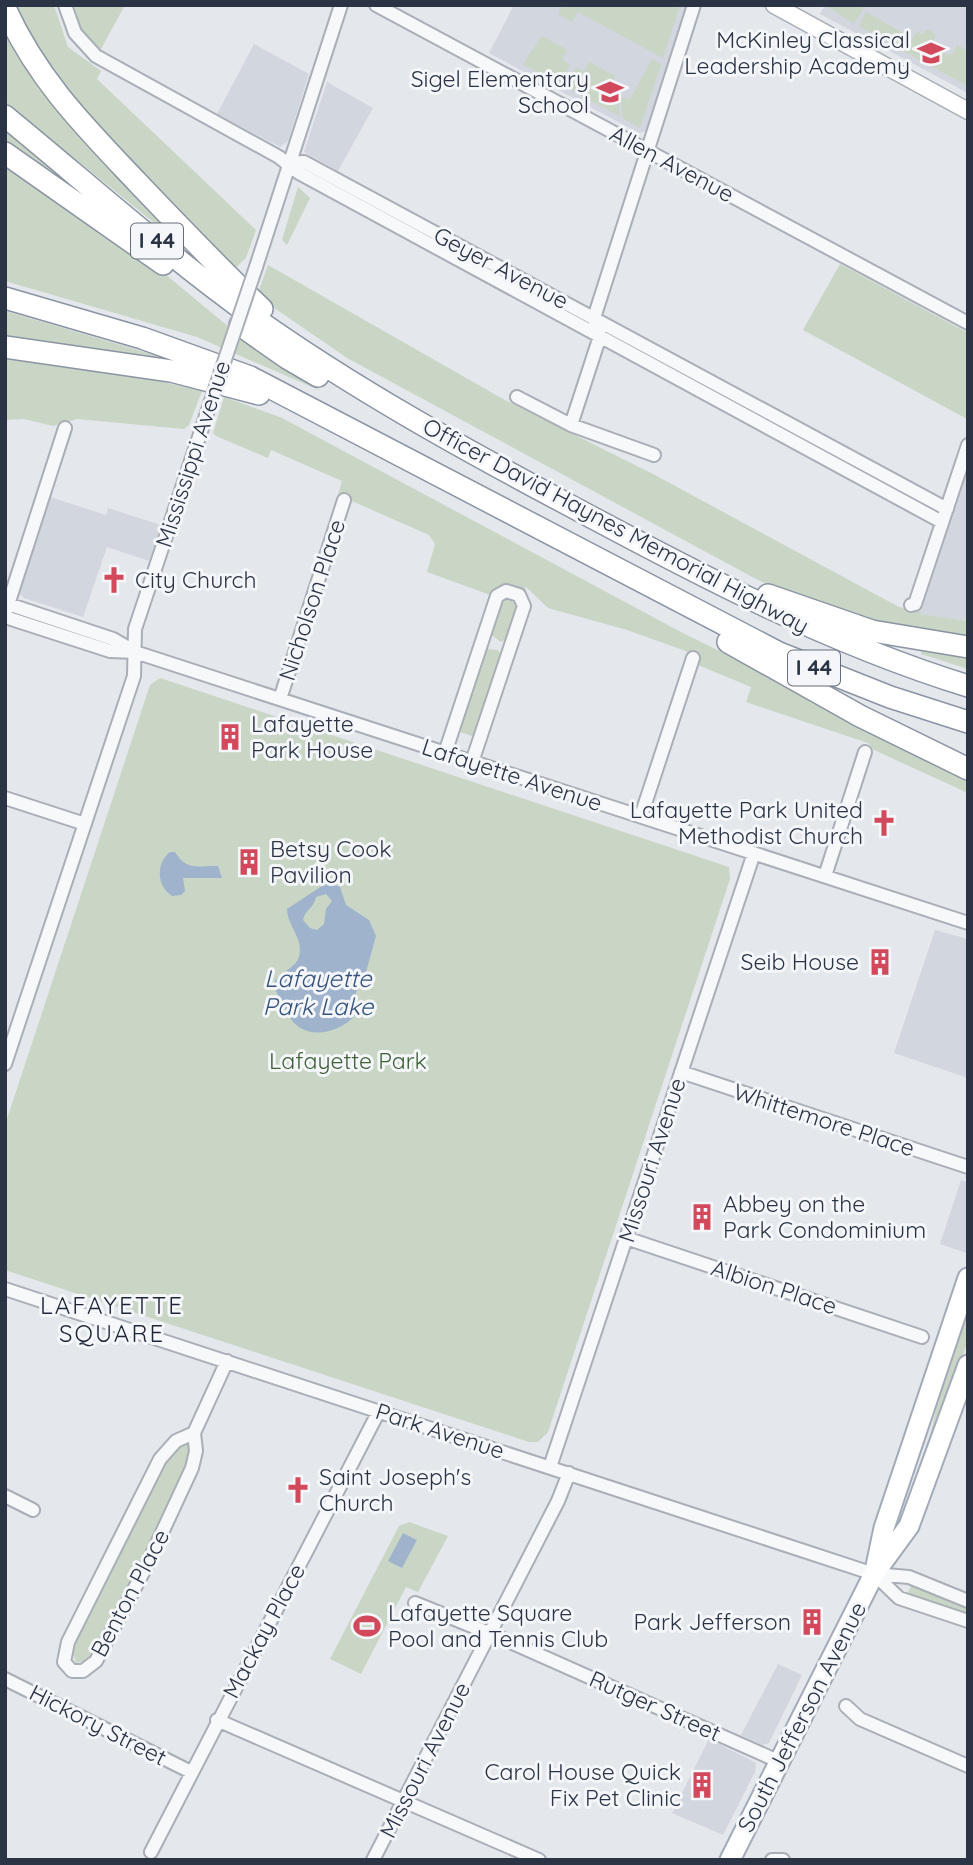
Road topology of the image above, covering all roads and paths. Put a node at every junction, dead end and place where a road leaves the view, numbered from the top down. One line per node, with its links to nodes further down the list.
1 (65, 5): 11 (street, Geyer Avenue)
2 (341, 5): 11 (street, Mississippi Avenue)
3 (376, 5): 9 (street, Allen Avenue)
4 (694, 5): 9 (street)
5 (774, 5): 7 (main road)
6 (5, 8): 17 (highway)
7 (968, 111)
8 (5, 116): 17 (highway, I 44)
9 (647, 151): 13 (street); 14 (street, Allen Avenue)
10 (5, 152): 24 (highway)
11 (289, 163): 13 (street, Geyer Avenue); 15 (street, Geyer Avenue); 35 (street, Mississippi Avenue, bridge)
12 (5, 299): 20 (highway, I 44)
13 (594, 318): 15 (street); 18 (street, Geyer Avenue)
14 (968, 323)
15 (600, 336): 18 (street, Geyer Avenue); 21 (street)
16 (5, 347): 20 (highway)
17 (314, 358): 24 (highway, Officer David Haynes Memorial Highway / I 44)
18 (708, 388): 23 (street, Geyer Avenue)
19 (517, 397): 21 (street)
20 (337, 421): 31 (highway, Officer David Haynes Memorial Highway / I 44)
21 (571, 425): 26 (street)
22 (65, 428): 33 (street)
23 (804, 439): 28 (street, Geyer Avenue); 29 (street, Geyer Avenue)
24 (449, 440): 30 (highway, Officer David Haynes Memorial Highway / I 44)
25 (968, 445): 28 (street)
26 (654, 455)
27 (344, 500): 38 (street, Nicholson Place)
28 (947, 509): 29 (street)
29 (942, 522): 32 (street)
30 (686, 568): 34 (highway); 37 (highway, Officer David Haynes Memorial Highway / I 44)
31 (668, 597): 39 (highway, Officer David Haynes Memorial Highway / I 44); 43 (highway)
32 (911, 605)
33 (6, 610): 35 (street, Lafayette Avenue)
34 (968, 647)
35 (135, 652): 38 (street, Lafayette Avenue); 46 (street, Mississippi Avenue)
36 (693, 658): 45 (street)
37 (968, 686)
38 (280, 699): 41 (street, Lafayette Avenue)
39 (968, 722)
40 (865, 752): 48 (street)
41 (444, 753): 42 (street, Lafayette Avenue); 42 (street)
42 (472, 762): 45 (street, Lafayette Avenue)
43 (968, 769)
44 (5, 798): 46 (street)
45 (641, 816): 47 (street, Lafayette Avenue)
46 (85, 824): 50 (street, Mississippi Avenue)
47 (754, 853): 48 (street, Lafayette Avenue); 51 (street, Missouri Avenue)
48 (825, 876): 49 (street, Lafayette Avenue)
49 (968, 923)
50 (5, 1064)
51 (681, 1072): 52 (street, Whittemore Place); 53 (street, Missouri Avenue)
52 (968, 1167)
53 (626, 1238): 56 (street, Albion Place); 61 (street, Missouri Avenue)
54 (968, 1278): 65 (main road, South Jefferson Avenue)
55 (5, 1289): 57 (street, Park Avenue)
56 (922, 1336)
57 (227, 1361): 59 (street, Park Avenue); 60 (street, Benton Place)
58 (968, 1365): 65 (main road, South Jefferson Avenue)
59 (379, 1411): 61 (street, Park Avenue); 72 (street, Mackay Place)
60 (194, 1433): 60 (street, Benton Place)
61 (550, 1467): 62 (street, Park Avenue)
62 (569, 1473): 65 (street, Park Avenue); 69 (street, Missouri Avenue)
63 (5, 1496): 64 (street)
64 (33, 1510)
65 (874, 1574): 66 (street, Park Avenue); 68 (street, Park Avenue); 73 (main road, South Jefferson Avenue)
66 (968, 1601)
67 (415, 1603): 69 (street, Rutger Street)
68 (968, 1621)
69 (490, 1634): 73 (street, Rutger Street); 76 (street, Missouri Avenue)
70 (5, 1679): 75 (street, Hickory Street)
71 (846, 1706): 74 (street)
72 (217, 1720): 75 (street, Mackay Place); 76 (street)
73 (778, 1761): 80 (main road, South Jefferson Avenue)
74 (968, 1766)
75 (191, 1772): 77 (street, Mackay Place)
76 (404, 1800): 78 (street, Missouri Avenue); 79 (street)
77 (151, 1852)
78 (373, 1860)
79 (539, 1860)
80 (730, 1860)
81 (772, 1860): 82 (street)
82 (783, 1860)

